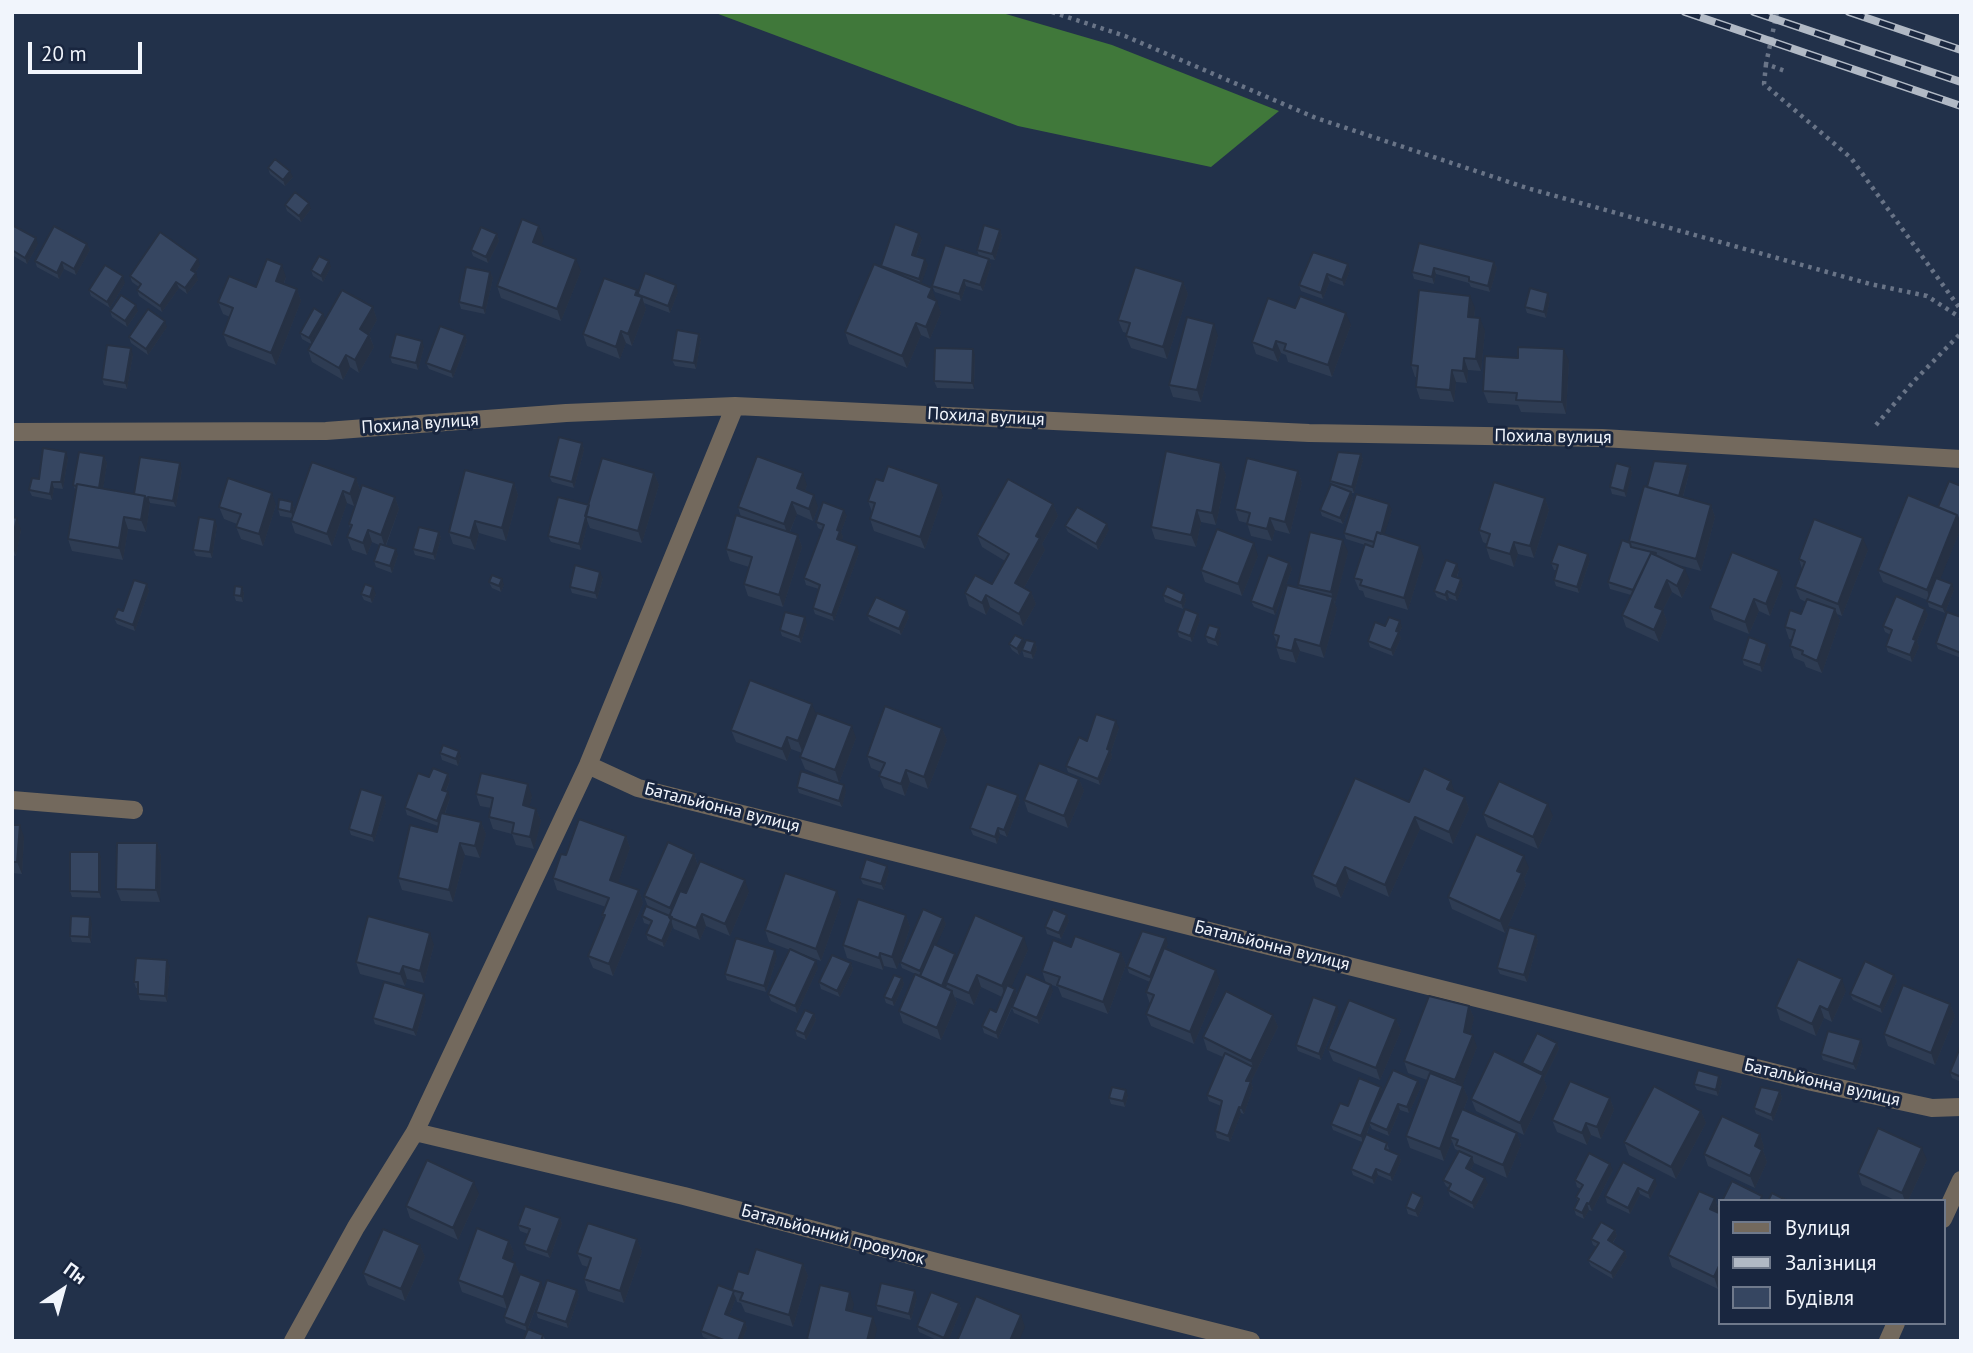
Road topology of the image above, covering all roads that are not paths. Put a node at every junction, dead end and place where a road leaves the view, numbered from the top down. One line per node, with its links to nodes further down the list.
1 (735, 405): 2 (street, Похила вулиця); 3 (street, Похила вулиця); 4 (street)
2 (12, 432)
3 (1961, 459)
4 (588, 765): 7 (street, Батальйонна вулиця); 8 (street)
5 (12, 800): 6 (street)
6 (134, 810)
7 (1961, 1107)
8 (415, 1132): 12 (street); 13 (street, Батальйонний провулок)
9 (1961, 1180): 10 (street)
10 (1945, 1215)
11 (1895, 1325): 14 (street)
12 (293, 1341)
13 (1251, 1341)
14 (1888, 1341)

